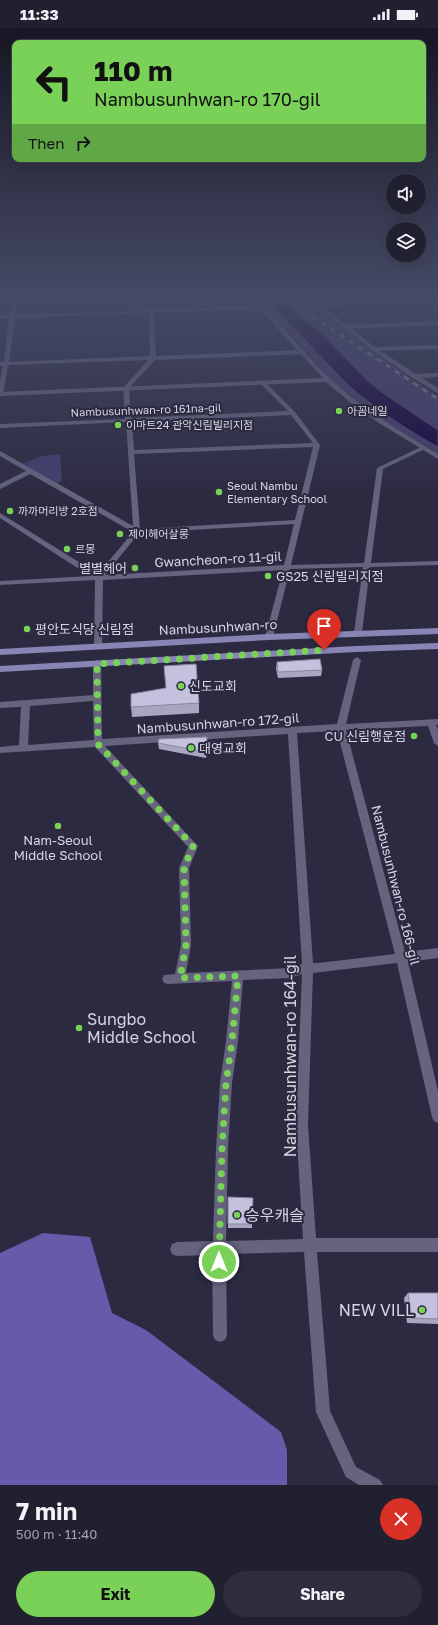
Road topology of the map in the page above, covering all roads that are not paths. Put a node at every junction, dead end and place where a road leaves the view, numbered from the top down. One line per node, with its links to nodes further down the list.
1 (28, 363): 5 (street)
2 (149, 363): 10 (street)
3 (313, 363): 8 (street)
4 (394, 363): 7 (street)
5 (3, 364): 12 (street)
6 (438, 375): 7 (street)
7 (413, 376): 11 (street)
8 (328, 380): 9 (street); 17 (street)
9 (262, 382): 10 (street); 13 (street)
10 (126, 388): 12 (street); 14 (street)
11 (438, 391)
12 (0, 394)
13 (293, 413): 14 (street, Nambusunhwan-ro 161na-gil); 16 (street)
14 (128, 420): 15 (street, Nambusunhwan-ro 161na-gil); 18 (street)
15 (0, 426)
16 (317, 445): 18 (street); 24 (street)
17 (423, 448): 20 (street); 27 (street)
18 (130, 452): 25 (street)
19 (0, 453): 21 (street)
20 (438, 457)
21 (30, 471): 22 (street); 25 (street)
22 (0, 487)
23 (0, 515): 29 (street)
24 (297, 522): 25 (street); 28 (street)
25 (137, 531): 29 (street)
26 (438, 563): 27 (street, Gwancheon-ro 11-gil)
27 (367, 565): 28 (street, Gwancheon-ro 11-gil); 32 (street)
28 (288, 567): 29 (street, Gwancheon-ro 11-gil); 33 (street)
29 (100, 578): 30 (street, Gwancheon-ro 11-gil); 35 (street)
30 (0, 583)
31 (438, 631): 32 (main road, Nambusunhwan-ro)
32 (358, 632): 33 (main road, Nambusunhwan-ro)
33 (269, 637): 35 (main road, Nambusunhwan-ro)
34 (438, 646): 38 (main road)
35 (98, 647): 36 (main road, Nambusunhwan-ro)
36 (0, 652)
37 (357, 660): 44 (street, Nambusunhwan-ro 166-gil)
38 (97, 664): 39 (main road); 40 (street)
39 (0, 669)
40 (98, 698): 41 (street); 47 (street)
41 (26, 703): 42 (street); 48 (street)
42 (0, 705)
43 (434, 723): 44 (street, Nambusunhwan-ro 172-gil); 46 (street)
44 (341, 728): 45 (street, Nambusunhwan-ro 172-gil); 51 (street, Nambusunhwan-ro 166-gil)
45 (292, 731): 47 (street, Nambusunhwan-ro 172-gil); 52 (street, Nambusunhwan-ro 164-gil)
46 (438, 743)
47 (98, 744): 48 (street, Nambusunhwan-ro 172-gil); 54 (street)
48 (23, 748): 49 (street, Nambusunhwan-ro 172-gil)
49 (0, 750)
50 (438, 953): 51 (street)
51 (401, 957): 52 (street); 56 (street, Nambusunhwan-ro 166-gil)
52 (308, 967): 53 (street); 57 (street, Nambusunhwan-ro 164-gil)
53 (238, 976): 54 (street); 59 (street)
54 (180, 978): 55 (street)
55 (168, 979)
56 (438, 1117)
57 (310, 1245): 58 (street); 59 (street); 62 (street, Nambusunhwan-ro 164-gil)
58 (438, 1245)
59 (219, 1248): 60 (street); 61 (street)
60 (177, 1249)
61 (220, 1335)
62 (375, 1485)

